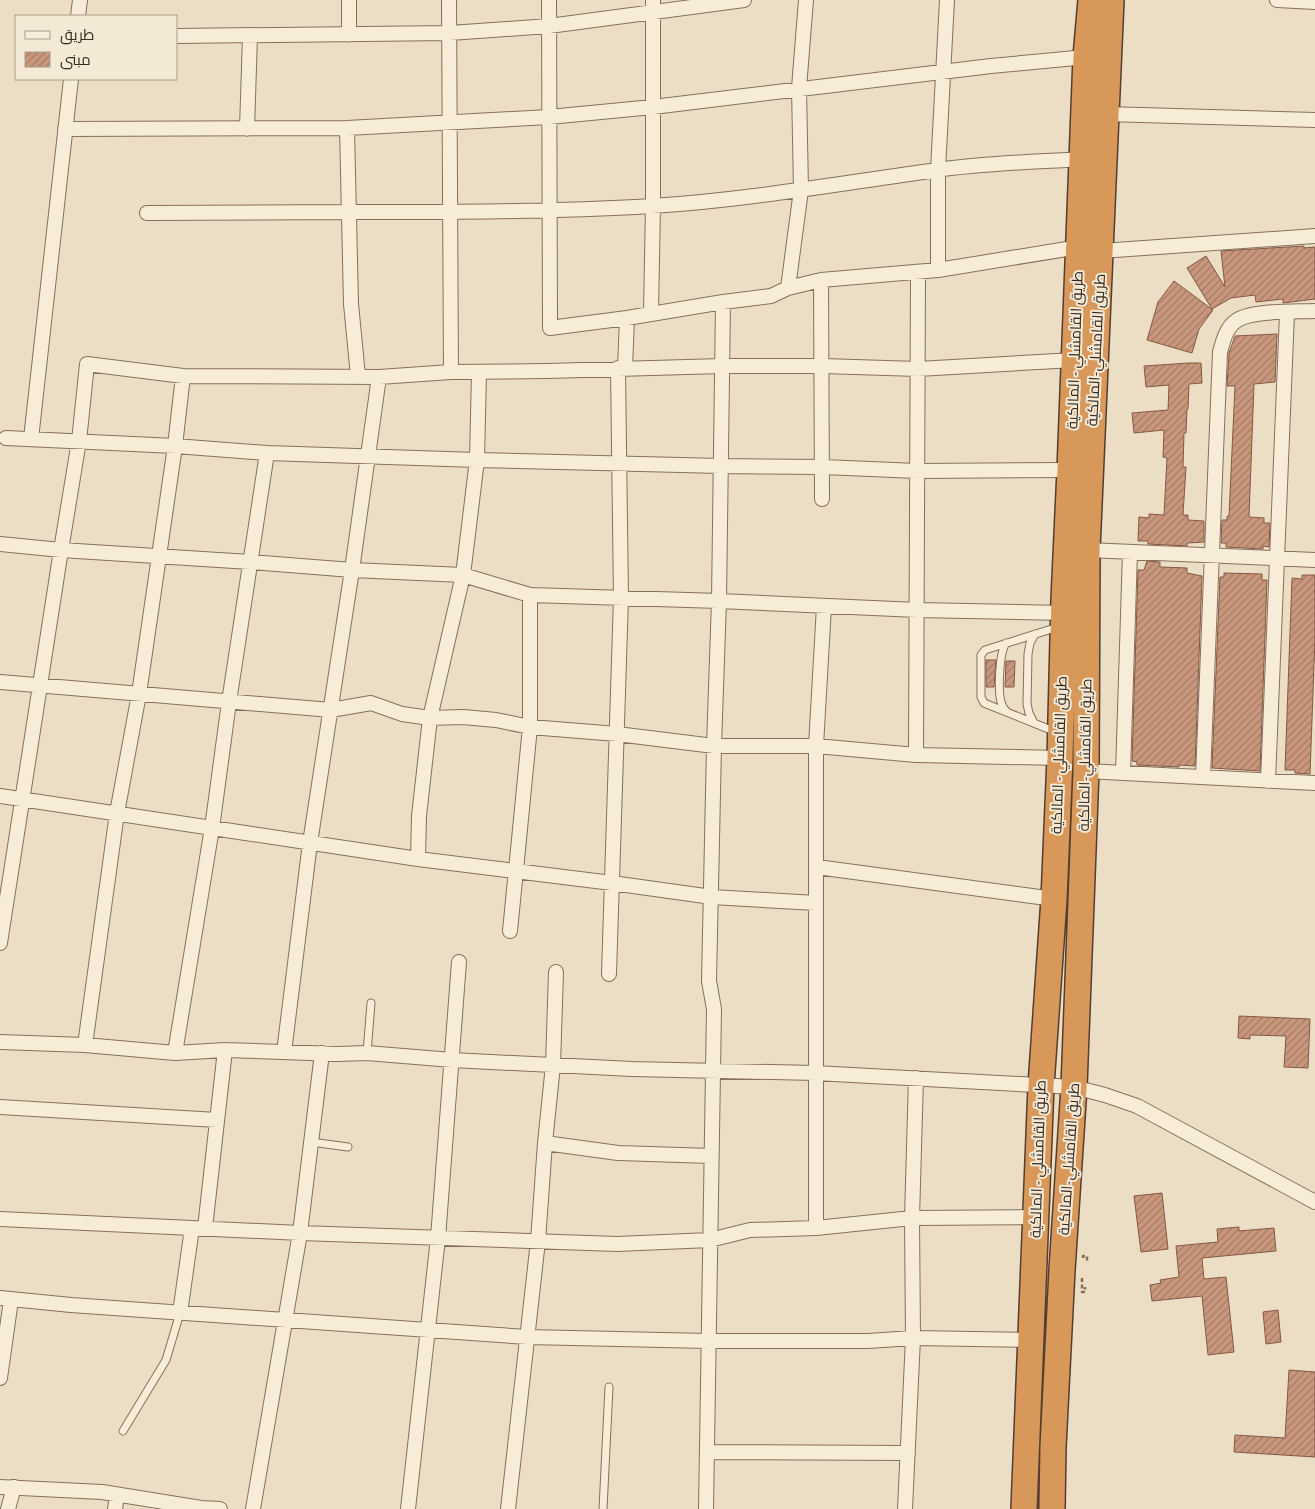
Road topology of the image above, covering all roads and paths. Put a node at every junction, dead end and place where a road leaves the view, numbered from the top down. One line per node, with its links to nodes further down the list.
1 (80, 0): 13 (street)
2 (349, 0): 16 (street)
3 (449, 0): 15 (street)
4 (549, 0): 14 (street)
5 (744, 0): 12 (street)
6 (806, 0): 22 (street)
7 (947, 0): 20 (street)
8 (1091, 0): 19 (highway, طريق القامشلي - المالكية)
9 (1111, 0): 24 (highway, طريق القامشلي-المالكية)
10 (1277, 0): 11 (street)
11 (1315, 2)
12 (653, 6): 14 (street); 23 (street)
13 (78, 15)
14 (549, 26): 15 (street); 25 (street)
15 (450, 33): 16 (street); 27 (street)
16 (349, 34): 18 (street)
17 (178, 36): 18 (street)
18 (250, 36): 30 (street)
19 (1086, 57): 20 (street); 31 (highway, طريق القامشلي - المالكية)
20 (942, 72): 22 (street); 32 (street)
21 (71, 80): 29 (street)
22 (799, 88): 23 (street); 33 (street)
23 (653, 107): 25 (street); 34 (street)
24 (1106, 114): 26 (street); 40 (highway, طريق القامشلي-المالكية)
25 (549, 117): 27 (street); 35 (street)
26 (1315, 120)
27 (449, 123): 28 (street); 37 (street)
28 (347, 128): 30 (street); 36 (street)
29 (65, 129): 30 (street); 61 (street)
30 (247, 129)
31 (1082, 159): 32 (street); 40 (highway, طريق القامشلي - المالكية)
32 (938, 170): 33 (street); 41 (street)
33 (801, 190): 34 (street); 44 (street)
34 (653, 206): 35 (street); 48 (street)
35 (550, 211): 37 (street); 49 (street)
36 (349, 212): 37 (street); 38 (street); 58 (street)
37 (450, 212): 55 (street)
38 (148, 213)
39 (1315, 236): 40 (street)
40 (1090, 249): 41 (street); 50 (highway, طريق القامشلي - المالكية); 75 (highway, طريق القامشلي-المالكية)
41 (938, 270): 42 (street)
42 (918, 272): 43 (street); 54 (street)
43 (821, 280): 44 (street); 52 (street)
44 (788, 288): 45 (street)
45 (723, 302): 48 (street); 51 (street)
46 (1315, 311): 47 (street)
47 (1287, 313): 78 (street); 79 (street)
48 (651, 314): 49 (street)
49 (627, 318): 53 (street)
50 (1074, 360): 54 (street); 70 (highway, طريق القامشلي - المالكية)
51 (722, 366): 52 (street); 53 (street); 68 (street)
52 (823, 366): 54 (street); 69 (street)
53 (621, 368): 56 (street); 67 (street)
54 (918, 369): 71 (street)
55 (451, 372): 56 (street); 59 (street)
56 (478, 372): 66 (street)
57 (182, 376): 58 (street); 62 (street); 63 (street)
58 (358, 376): 59 (street)
59 (379, 377): 65 (street)
60 (6, 438): 61 (street)
61 (30, 439): 62 (street)
62 (79, 441): 63 (street); 74 (street)
63 (175, 446): 64 (street); 77 (street)
64 (267, 453): 65 (street); 81 (street)
65 (368, 456): 66 (street); 82 (street)
66 (477, 460): 67 (street); 83 (street)
67 (619, 464): 68 (street); 85 (street)
68 (721, 466): 69 (street); 86 (street)
69 (823, 467): 71 (street); 72 (street)
70 (1070, 470): 71 (street); 88 (highway, طريق القامشلي - المالكية)
71 (918, 471): 89 (street)
72 (822, 499)
73 (0, 544): 74 (street)
74 (61, 550): 77 (street); 93 (street)
75 (1087, 550): 76 (street); 88 (highway, طريق القامشلي-المالكية)
76 (1130, 552): 78 (street); 107 (street)
77 (158, 556): 81 (street); 94 (street)
78 (1212, 556): 79 (street); 108 (street)
79 (1277, 558): 80 (street); 110 (street)
80 (1315, 560)
81 (250, 562): 82 (street); 95 (street)
82 (352, 570): 83 (street); 96 (street)
83 (463, 575): 84 (street); 98 (street)
84 (530, 595): 85 (street); 100 (street)
85 (621, 598): 86 (street); 101 (street)
86 (719, 601): 87 (street); 103 (street)
87 (824, 606): 89 (street); 104 (street)
88 (1069, 609): 89 (street); 90 (lane); 102 (highway, طريق القامشلي - المالكية); 109 (highway, طريق القامشلي-المالكية)
89 (917, 610): 105 (street)
90 (1035, 634): 91 (lane); 99 (lane)
91 (1006, 643): 97 (lane); 97 (lane)
92 (0, 682): 93 (street)
93 (40, 686): 94 (street); 114 (street)
94 (139, 694): 95 (street); 115 (street)
95 (229, 702): 96 (street); 116 (street)
96 (331, 710): 98 (street); 117 (street)
97 (1006, 712): 99 (lane)
98 (430, 718): 100 (street); 118 (street)
99 (1034, 723): 102 (lane)
100 (530, 727): 101 (street); 120 (street)
101 (617, 734): 103 (street); 121 (street)
102 (1061, 734): 106 (highway, طريق القامشلي - المالكية)
103 (714, 746): 104 (street); 122 (street)
104 (816, 746): 105 (street); 119 (street)
105 (916, 755): 106 (street)
106 (1060, 758): 112 (highway, طريق القامشلي - المالكية)
107 (1123, 773): 108 (street); 109 (street)
108 (1203, 777): 110 (street)
109 (1086, 778): 112 (highway); 144 (highway, طريق القامشلي-المالكية)
110 (1268, 781): 111 (street)
111 (1315, 783)
112 (1059, 784): 123 (highway, طريق القامشلي - المالكية)
113 (0, 796): 114 (street)
114 (22, 799): 115 (street); 126 (street)
115 (117, 813): 116 (street); 132 (street)
116 (212, 828): 117 (street); 136 (street)
117 (310, 843): 118 (street); 134 (street)
118 (418, 859): 120 (street)
119 (817, 868): 123 (street); 124 (street)
120 (516, 870): 121 (street); 125 (street)
121 (612, 883): 122 (street); 129 (street)
122 (712, 897): 124 (street); 140 (street)
123 (1054, 899): 143 (highway, طريق القامشلي - المالكية)
124 (816, 903): 141 (street)
125 (510, 931)
126 (0, 943)
127 (459, 962): 138 (street)
128 (556, 972): 139 (street)
129 (608, 974)
130 (371, 1003): 135 (lane)
131 (0, 1042): 132 (street)
132 (86, 1045): 136 (street)
133 (225, 1050): 134 (street); 136 (street); 146 (street)
134 (284, 1052): 137 (street)
135 (367, 1052): 137 (street); 138 (street)
136 (175, 1053)
137 (322, 1053): 147 (street)
138 (452, 1060): 139 (street); 158 (street)
139 (553, 1065): 140 (street); 148 (street)
140 (712, 1071): 141 (street); 150 (street)
141 (815, 1073): 142 (street); 156 (street)
142 (916, 1078): 143 (street); 152 (street)
143 (1041, 1086): 144 (street); 153 (highway, طريق القامشلي - المالكية)
144 (1074, 1087): 151 (street); 190 (highway, طريق القامشلي-المالكية)
145 (0, 1107): 146 (street)
146 (217, 1120): 155 (street)
147 (311, 1142): 149 (lane); 157 (street)
148 (544, 1143): 150 (street); 160 (street)
149 (348, 1147)
150 (711, 1156): 159 (street)
151 (1315, 1202)
152 (912, 1218): 153 (street); 156 (street); 170 (street)
153 (1036, 1218): 171 (highway, طريق القامشلي - المالكية)
154 (0, 1219): 155 (street)
155 (198, 1228): 157 (street); 166 (street)
156 (816, 1228): 159 (street)
157 (300, 1233): 158 (street); 167 (street)
158 (438, 1238): 160 (street); 168 (street)
159 (710, 1240): 160 (street); 172 (street)
160 (538, 1241): 169 (street)
161 (1087, 1261): 162 (path)
162 (1082, 1265)
163 (1082, 1273): 164 (path)
164 (1085, 1287)
165 (6, 1299): 166 (street); 173 (street)
166 (180, 1313): 167 (street); 175 (lane)
167 (286, 1320): 168 (street); 183 (street)
168 (427, 1331): 169 (street); 184 (street)
169 (527, 1337): 172 (street); 185 (street)
170 (913, 1338): 171 (street); 172 (street); 177 (street)
171 (1030, 1340): 189 (highway, طريق القامشلي - المالكية)
172 (708, 1341): 176 (street)
173 (0, 1378)
174 (609, 1387): 186 (lane)
175 (124, 1431)
176 (706, 1452): 177 (street); 187 (street)
177 (908, 1453): 188 (street)
178 (7, 1487): 179 (street); 180 (street)
179 (117, 1495): 181 (street); 182 (street)
180 (8, 1509)
181 (115, 1509)
182 (220, 1509)
183 (253, 1509)
184 (408, 1509)
185 (508, 1509)
186 (603, 1509)
187 (706, 1509)
188 (905, 1509)
189 (1024, 1509)
190 (1052, 1509)

